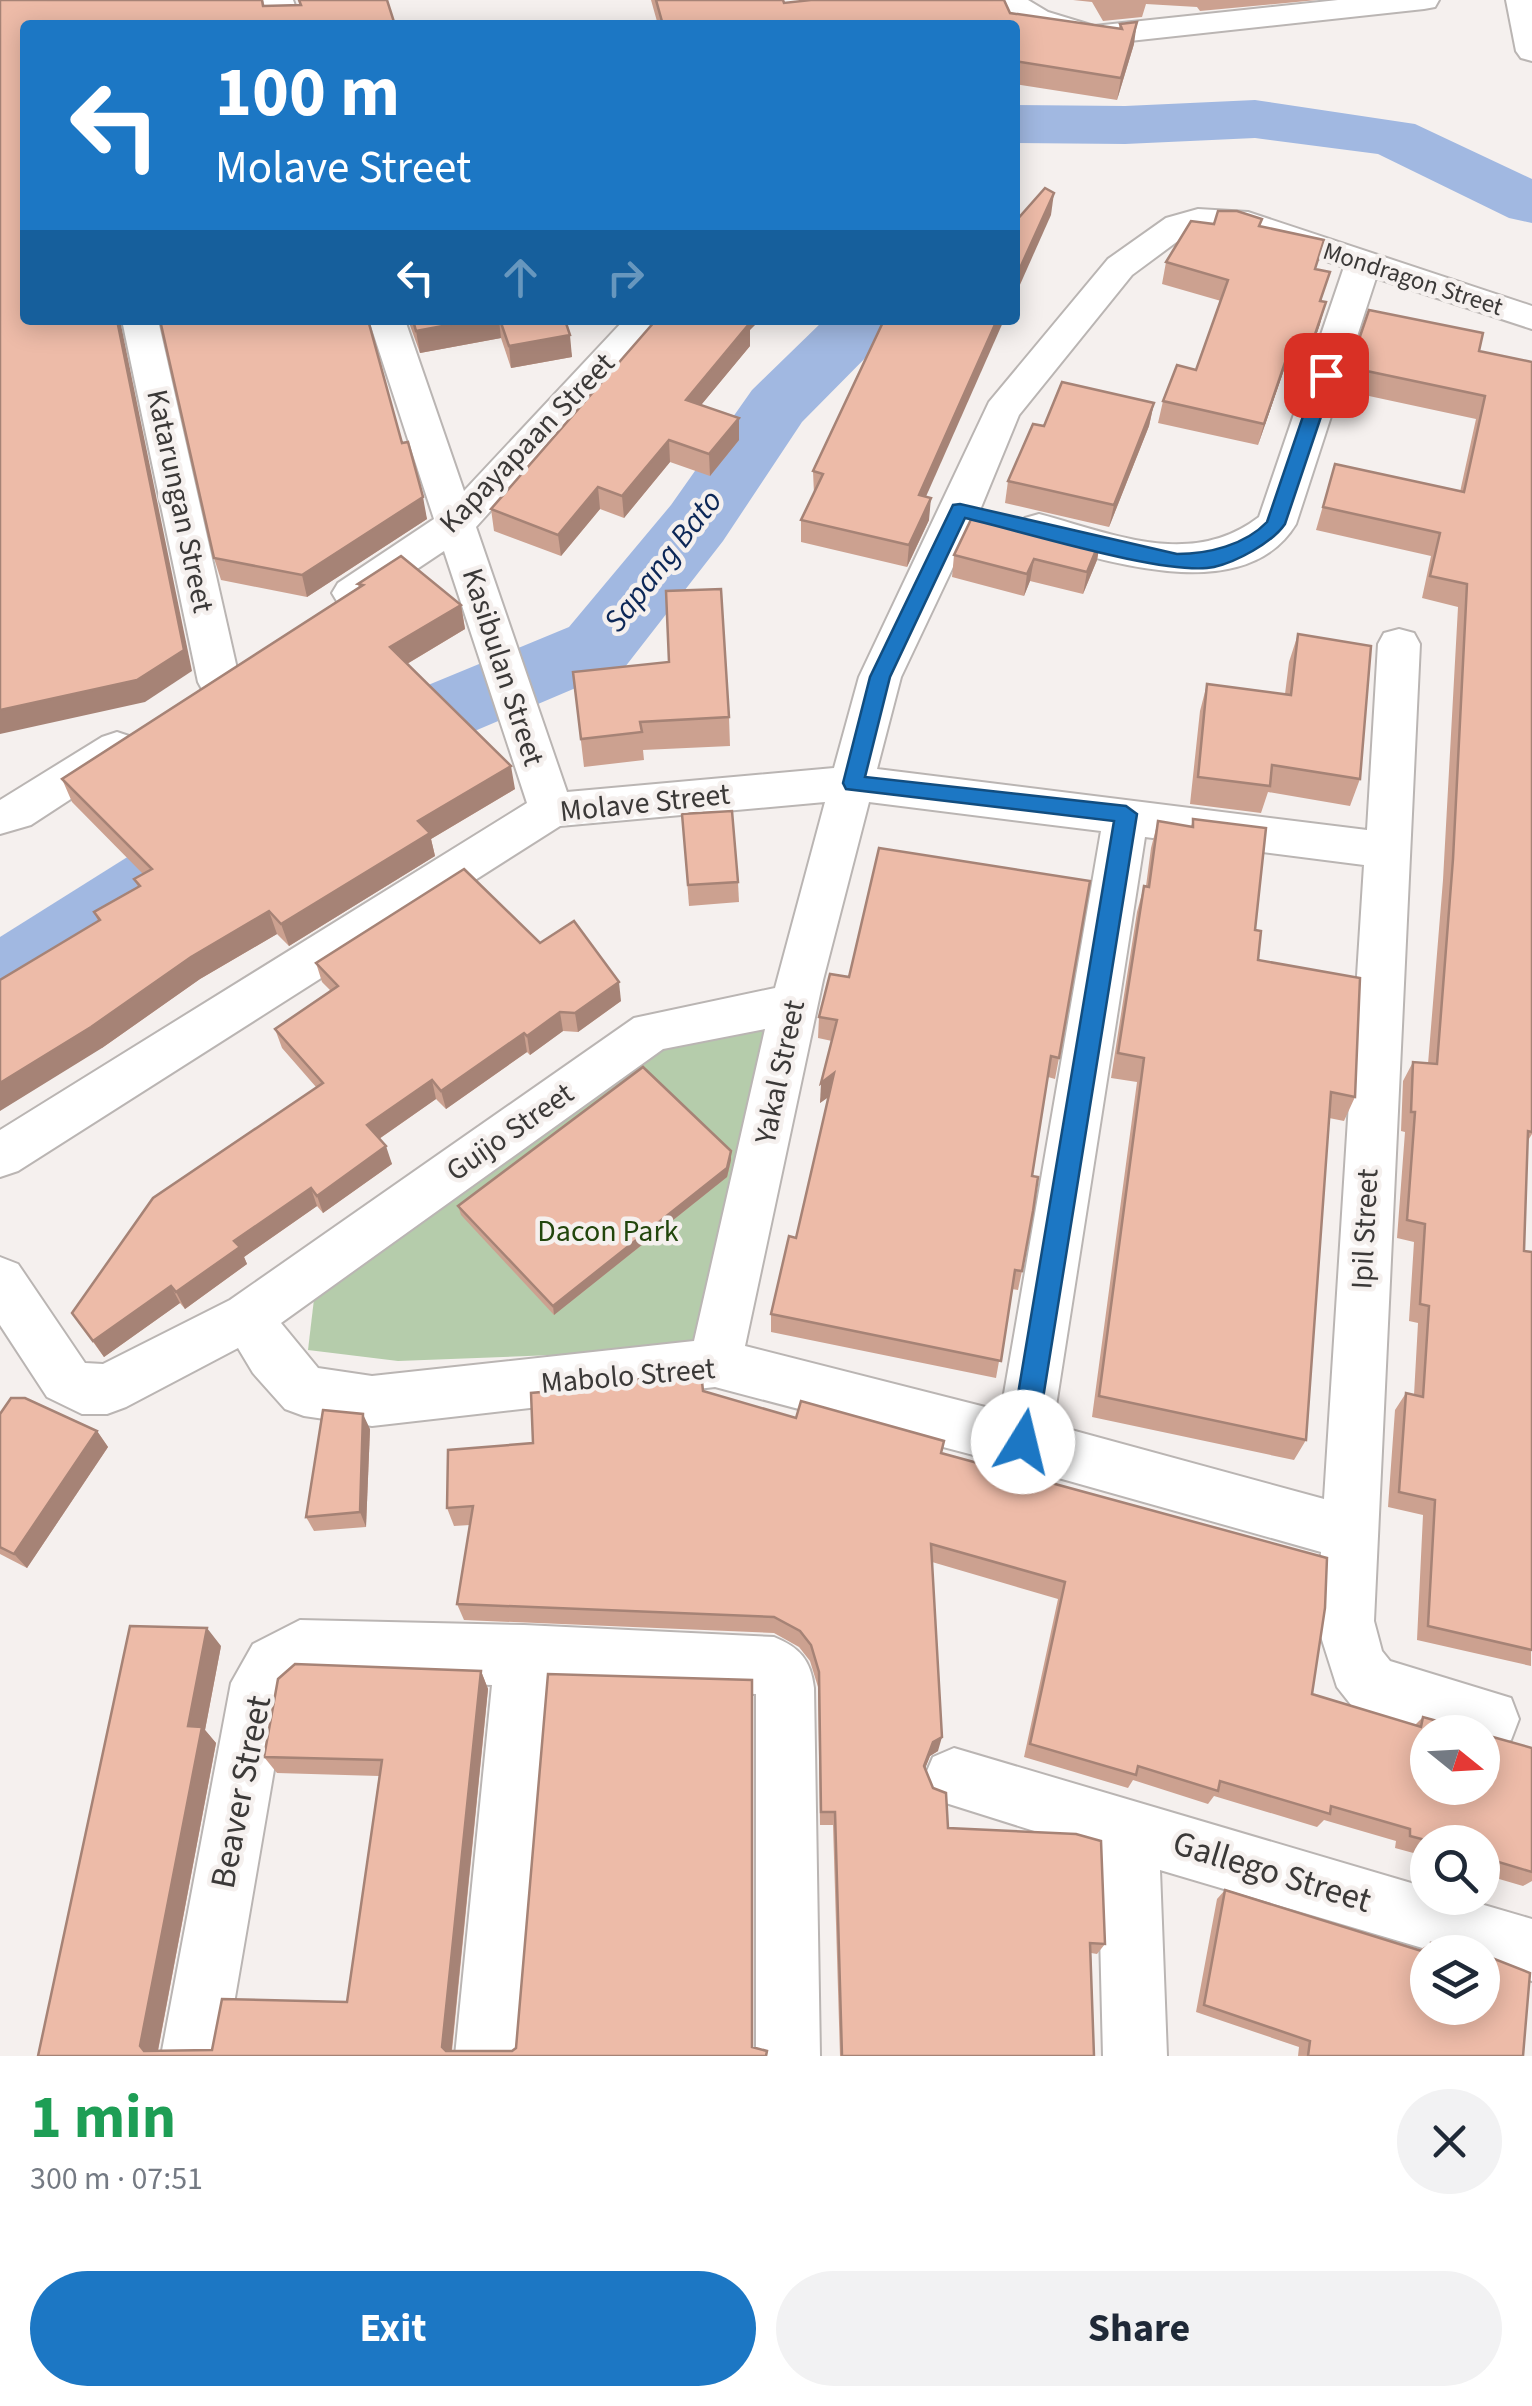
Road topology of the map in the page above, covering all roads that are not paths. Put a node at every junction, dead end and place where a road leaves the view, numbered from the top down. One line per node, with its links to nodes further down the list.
1 (1006, 0): 2 (street)
2 (1424, 0)
3 (1521, 0): 4 (street)
4 (1532, 51)
5 (1363, 263): 6 (street, Mondragon Street); 10 (street, Mondragon Street); 10 (street)
6 (1532, 318)
7 (141, 325): 17 (street, Katarungan Street)
8 (389, 325): 11 (street, Kasibulan Street)
9 (639, 325): 11 (street, Kapayapaan Street)
10 (960, 510): 14 (street, Mondragon Street)
11 (456, 524): 12 (street, Kapayapaan Street); 15 (street, Kasibulan Street)
12 (314, 618)
13 (1399, 644): 18 (street, Ipil Street)
14 (853, 783): 15 (street, Molave Street); 16 (street, Molave Street); 19 (street, Yakal Street)
15 (551, 810): 20 (street, Molave Street)
16 (1126, 814): 18 (street, Molave Street); 24 (street)
17 (0, 818)
18 (1385, 850): 25 (street, Ipil Street)
19 (796, 1003): 22 (street, Guijo Street); 23 (street, Yakal Street)
20 (0, 1156)
21 (0, 1280): 22 (street)
22 (248, 1317): 23 (street, Mabolo Street)
23 (715, 1364): 24 (street, Mabolo Street)
24 (1023, 1442): 25 (street, Mabolo Street)
25 (1348, 1533): 27 (street, Ipil Street)
26 (524, 1654): 31 (street, Beaver Street); 32 (street); 33 (street, Beaver Street)
27 (1473, 1715)
28 (954, 1778): 29 (street, Gallego Street)
29 (1128, 1829): 30 (street, Gallego Street); 34 (street, Gallego Street)
30 (1532, 1950)
31 (193, 2056)
32 (487, 2056)
33 (788, 2056)
34 (1135, 2056)

